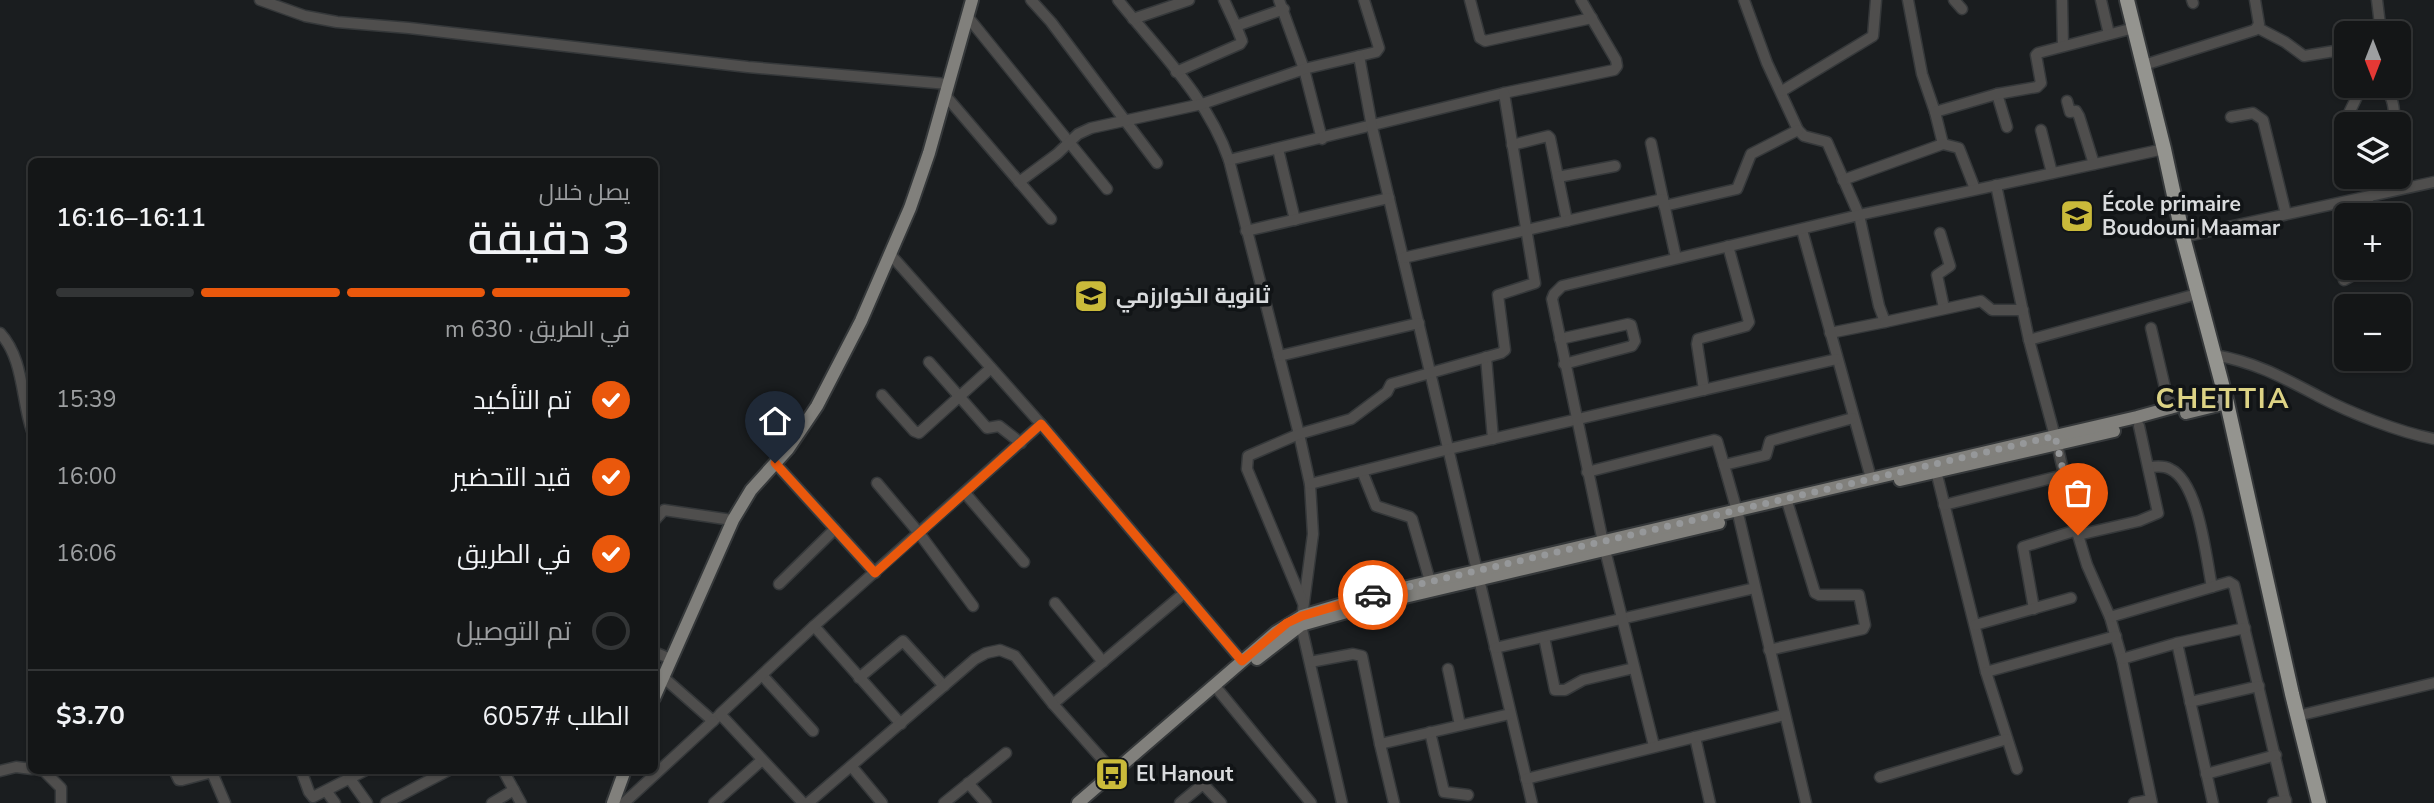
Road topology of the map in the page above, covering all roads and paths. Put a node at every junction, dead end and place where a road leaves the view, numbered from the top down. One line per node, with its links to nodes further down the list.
1 (260, 0): 35 (street)
2 (972, 0): 21 (main road)
3 (1031, 0): 45 (street)
4 (1118, 0): 23 (street)
5 (1189, 0): 23 (street)
6 (1224, 0): 25 (street)
7 (1364, 0): 31 (street)
8 (1470, 0): 22 (street)
9 (1581, 0): 22 (street)
10 (1744, 0): 36 (street)
11 (1876, 0): 36 (street)
12 (1908, 0): 42 (street)
13 (1954, 0): 20 (street)
14 (2062, 0): 29 (street)
15 (2101, 0): 28 (street)
16 (2127, 0): 26 (highway)
17 (2255, 0): 27 (street)
18 (2377, 0): 24 (street)
19 (1282, 5): 25 (street); 33 (street)
20 (1962, 9)
21 (967, 16): 35 (main road); 51 (street)
22 (1592, 18): 37 (street)
23 (1133, 19): 34 (street)
24 (2380, 21)
25 (1236, 26): 34 (street)
26 (2134, 28): 28 (street); 32 (highway)
27 (2258, 28): 30 (street); 32 (street)
28 (2109, 34): 29 (street)
29 (2063, 46): 38 (street)
30 (2334, 52)
31 (1359, 56): 33 (street); 46 (street)
32 (2144, 65): 56 (highway)
33 (1304, 69): 41 (street); 50 (street)
34 (1176, 72): 41 (street)
35 (946, 89): 64 (street); 84 (main road)
36 (1782, 91): 48 (street)
37 (1504, 93): 46 (street); 54 (street)
38 (1997, 94): 42 (street); 47 (street)
39 (2392, 98): 43 (street)
40 (2067, 101): 59 (street)
41 (1202, 104): 45 (street); 57 (street)
42 (1936, 111): 53 (street)
43 (2394, 112)
44 (2231, 117): 73 (street)
45 (1124, 120): 51 (street); 58 (street)
46 (1372, 127): 50 (street); 70 (street)
47 (2007, 127)
48 (1798, 130): 63 (street); 71 (street)
49 (2041, 130): 61 (street)
50 (1322, 139): 55 (street)
51 (1069, 143): 64 (street); 67 (street)
52 (1651, 143): 71 (street)
53 (1943, 144): 63 (street); 68 (street)
54 (1512, 145): 62 (street); 80 (street)
55 (1278, 149): 57 (street); 76 (street)
56 (2164, 149): 59 (street); 82 (highway)
57 (1229, 160): 79 (street)
58 (1157, 163)
59 (2094, 164): 61 (street)
60 (1615, 166): 62 (street)
61 (2052, 173): 66 (street)
62 (1558, 177): 77 (street)
63 (1843, 180): 74 (street)
64 (1019, 182): 75 (street)
65 (2434, 182): 69 (street)
66 (1996, 185): 68 (street); 89 (street)
67 (1107, 189)
68 (1975, 189): 74 (street)
69 (2367, 197): 72 (street); 73 (street)
70 (1389, 198): 76 (street); 85 (street)
71 (1663, 203): 77 (street); 86 (street)
72 (2368, 203)
73 (2286, 214): 82 (street)
74 (1858, 215): 78 (street); 90 (street)
75 (1051, 219)
76 (1295, 220): 79 (street)
77 (1567, 221): 80 (street)
78 (1802, 230): 83 (street); 94 (street)
79 (1246, 231): 98 (street)
80 (1527, 231): 85 (street); 99 (street)
81 (1940, 233): 88 (street)
82 (2183, 237): 87 (highway)
83 (1728, 246): 86 (street); 105 (street)
84 (890, 254): 103 (street); 121 (main road)
85 (1403, 258): 91 (street)
86 (1676, 258): 95 (street)
87 (2197, 294): 96 (street); 97 (highway)
88 (1944, 308): 89 (street); 90 (street)
89 (2023, 310): 96 (street)
90 (1885, 322): 94 (street)
91 (1419, 323): 98 (street); 104 (street)
92 (2151, 328): 109 (street)
93 (0, 332): 110 (street)
94 (1830, 333): 100 (street)
95 (1560, 340): 102 (street); 102 (street)
96 (2029, 340): 118 (street)
97 (2214, 355): 108 (highway); 117 (street)
98 (1279, 356): 115 (street)
99 (1486, 357): 104 (street); 116 (street)
100 (1837, 359): 105 (street); 111 (street)
101 (929, 362): 107 (street)
102 (1564, 364): 112 (street)
103 (991, 368): 107 (street); 113 (street)
104 (1430, 371): 115 (street); 120 (street)
105 (1704, 390): 112 (street)
106 (882, 395): 107 (street)
107 (960, 397): 119 (street)
108 (2225, 398): 109 (main road); 114 (main road); 185 (highway)
109 (2169, 409): 118 (main road)
110 (28, 411)
111 (1853, 418): 122 (street); 128 (street)
112 (1576, 421): 116 (street); 126 (street)
113 (1041, 424): 119 (street); 148 (street)
114 (2139, 425): 118 (main road); 124 (street)
115 (1299, 433): 130 (street); 153 (street)
116 (1493, 439): 120 (street)
117 (2434, 439)
118 (2056, 440): 123 (main road); 127 (street)
119 (1021, 443): 131 (street)
120 (1449, 449): 125 (street); 143 (street)
121 (775, 463): 136 (main road); 137 (street)
122 (1724, 465): 126 (street); 135 (street)
123 (1935, 467): 128 (main road); 132 (main road); 133 (street)
124 (2148, 467): 139 (street); 146 (street)
125 (1362, 471): 130 (street); 144 (street)
126 (1587, 472): 140 (street)
127 (2064, 475): 133 (street); 139 (street)
128 (1871, 478): 132 (main road)
129 (877, 483): 138 (street)
130 (1310, 484): 153 (street)
131 (965, 493): 138 (street); 141 (street)
132 (1787, 502): 135 (main road); 163 (street)
133 (1944, 505): 156 (street)
134 (659, 509): 136 (street)
135 (1738, 514): 140 (main road); 147 (street)
136 (732, 520): 165 (main road)
137 (835, 529): 142 (street); 145 (street)
138 (919, 533): 142 (street); 151 (street)
139 (2077, 533): 152 (street); 154 (street)
140 (1604, 546): 143 (main road); 155 (street)
141 (1024, 562)
142 (875, 573): 157 (street)
143 (1479, 575): 144 (main road); 153 (main road); 162 (street)
144 (1430, 581): 153 (main road)
145 (779, 584)
146 (2212, 587): 154 (street); 158 (street)
147 (1755, 588): 155 (street); 163 (street)
148 (1183, 594): 167 (street); 168 (street)
149 (2071, 598): 152 (street)
150 (1055, 603): 168 (street)
151 (973, 606)
152 (2034, 608): 156 (street)
153 (1302, 615): 167 (main road); 169 (street); 180 (main road)
154 (2110, 617): 159 (street)
155 (1622, 620): 160 (street); 170 (street)
156 (1975, 625): 172 (street)
157 (814, 626): 173 (street); 175 (street)
158 (2245, 628): 161 (street); 178 (street)
159 (2116, 636): 166 (street); 172 (street)
160 (1544, 637): 162 (street); 170 (street)
161 (2177, 643): 166 (street); 181 (street)
162 (1495, 649): 183 (street)
163 (1769, 650): 184 (street)
164 (658, 654): 165 (street)
165 (671, 659): 174 (main road)
166 (2122, 659): 224 (street)
167 (1242, 661): 215 (main road)
168 (1103, 662): 182 (street)
169 (1310, 662): 193 (street); 245 (street)
170 (1634, 668): 194 (street)
171 (1448, 669): 188 (street)
172 (1986, 672): 192 (street)
173 (762, 675): 186 (street); 189 (street)
174 (663, 677): 179 (main road); 186 (street)
175 (859, 678): 177 (street); 187 (street)
176 (2434, 683): 185 (street)
177 (944, 685): 182 (street); 187 (street)
178 (2259, 686): 181 (street); 196 (street)
179 (658, 688)
180 (1219, 691): 215 (main road); 244 (street)
181 (2190, 702): 216 (street)
182 (1053, 704): 215 (street)
183 (1510, 713): 188 (street); 219 (street)
184 (1784, 715): 191 (street); 249 (street)
185 (2297, 716): 253 (highway)
186 (717, 718): 198 (street); 204 (street)
187 (901, 724): 200 (street)
188 (1460, 725): 190 (street)
189 (813, 731)
190 (1430, 732): 193 (street); 223 (street)
191 (1695, 737): 194 (street); 248 (street)
192 (2007, 739): 202 (street); 217 (street)
193 (1380, 744): 246 (street)
194 (1654, 747): 219 (street)
195 (1006, 753): 220 (street)
196 (2276, 755): 216 (street); 225 (street)
197 (28, 760): 199 (street)
198 (762, 760): 235 (street); 236 (street)
199 (19, 767): 201 (street); 203 (street)
200 (852, 767): 236 (street); 237 (street)
201 (28, 768)
202 (2017, 769)
203 (0, 771)
204 (658, 772)
205 (47, 774): 226 (street)
206 (176, 774): 207 (street)
207 (203, 774)
208 (215, 774): 227 (street)
209 (303, 774): 222 (street)
210 (359, 774): 218 (street)
211 (441, 774): 230 (street)
212 (505, 774): 221 (street)
213 (623, 774): 233 (main road)
214 (656, 774): 234 (street)
215 (1116, 774): 240 (main road); 241 (main road)
216 (2206, 775): 251 (street)
217 (1880, 776)
218 (350, 779): 222 (street); 229 (street)
219 (1525, 779): 247 (street)
220 (968, 783): 238 (street); 239 (street)
221 (514, 790): 231 (street); 232 (street)
222 (327, 792): 228 (street)
223 (1468, 795)
224 (2151, 801): 250 (street)
225 (2286, 802): 252 (street)
226 (61, 803)
227 (225, 803)
228 (335, 803)
229 (368, 803)
230 (386, 803)
231 (492, 803)
232 (521, 803)
233 (612, 803)
234 (624, 803)
235 (715, 803)
236 (806, 803)
237 (882, 803)
238 (944, 803)
239 (986, 803)
240 (1078, 803)
241 (1089, 803)
242 (1180, 803): 243 (street)
243 (1221, 803)
244 (1311, 803)
245 (1342, 803)
246 (1394, 803)
247 (1532, 803)
248 (1710, 803)
249 (1806, 803)
250 (2134, 803)
251 (2213, 803)
252 (2273, 803)
253 (2319, 803)

